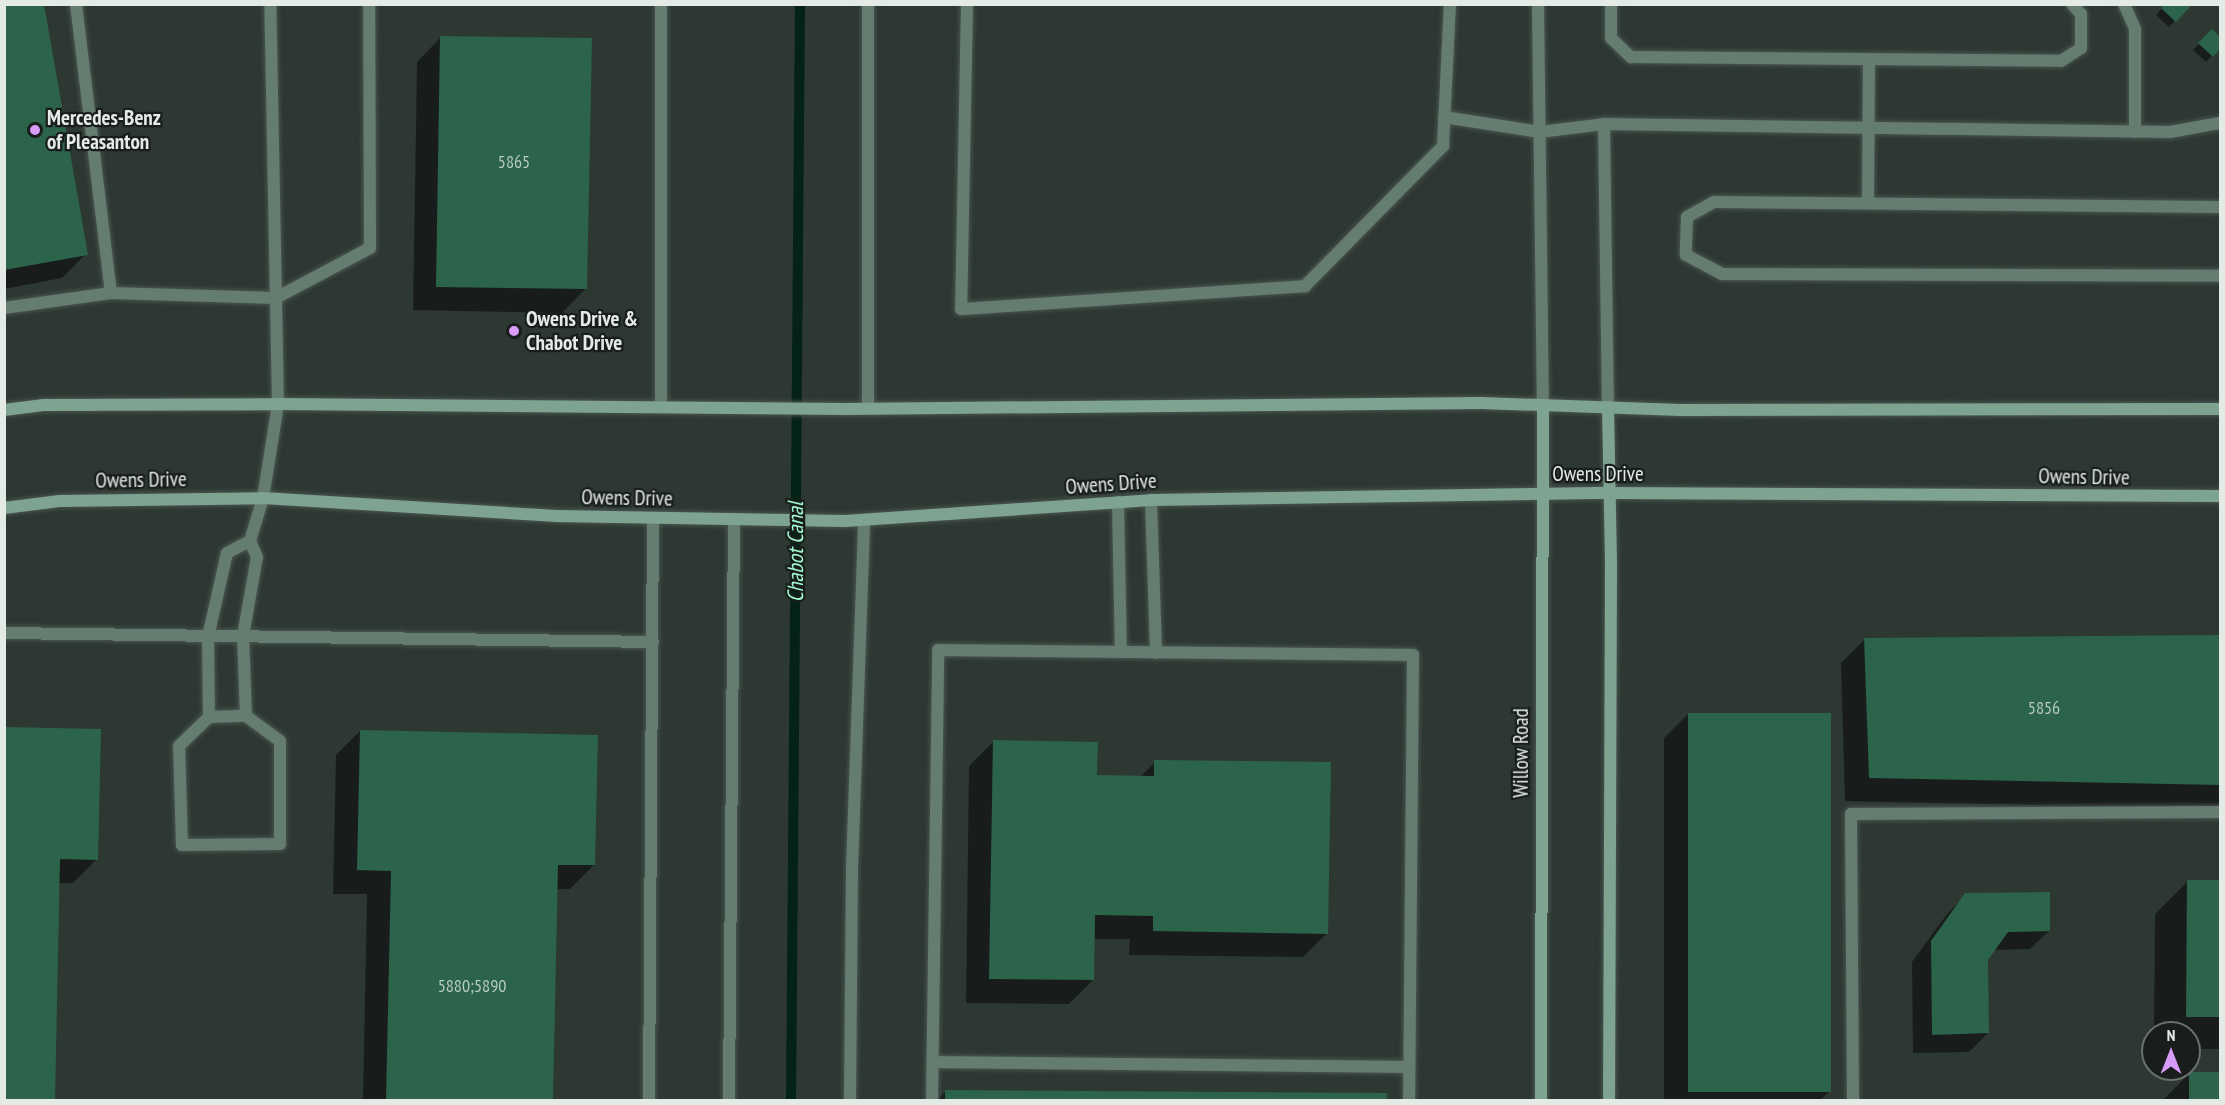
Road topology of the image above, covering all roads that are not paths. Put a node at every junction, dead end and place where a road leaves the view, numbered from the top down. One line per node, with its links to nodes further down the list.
1 (76, 4): 22 (lane)
2 (270, 4): 23 (lane)
3 (369, 4): 23 (lane)
4 (661, 4): 27 (lane)
5 (868, 4): 29 (lane)
6 (967, 4): 13 (lane)
7 (1449, 4): 13 (lane)
8 (1538, 4): 17 (lane)
9 (1611, 4): 12 (lane)
10 (2072, 4): 12 (lane)
11 (2124, 4): 18 (lane)
12 (1869, 60): 16 (lane)
13 (1444, 117): 17 (lane)
14 (2220, 123): 18 (lane)
15 (1604, 124): 16 (lane); 17 (lane); 28 (lane)
16 (1868, 129): 18 (lane); 19 (lane)
17 (1540, 132): 26 (lane)
18 (2135, 132)
19 (1868, 202): 20 (lane); 21 (lane)
20 (2220, 207)
21 (2220, 276)
22 (111, 293): 23 (lane); 24 (lane)
23 (276, 298): 25 (lane)
24 (4, 308)
25 (278, 404): 27 (street); 31 (street); 35 (lane)
26 (1543, 405): 28 (street); 29 (street); 32 (street, Willow Road)
27 (661, 407): 29 (street)
28 (1608, 407): 30 (street); 33 (street)
29 (868, 408)
30 (2220, 409)
31 (4, 410)
32 (1542, 493): 33 (street, Owens Drive); 36 (street, Owens Drive); 59 (street, Willow Road)
33 (1611, 493): 34 (street, Owens Drive); 60 (street)
34 (2220, 496)
35 (262, 498): 38 (street, Owens Drive); 39 (street, Owens Drive); 42 (lane)
36 (1151, 500): 37 (street, Owens Drive); 48 (lane)
37 (1118, 502): 41 (street, Owens Drive); 47 (lane)
38 (4, 508)
39 (653, 518): 40 (street, Owens Drive); 46 (lane)
40 (740, 520): 41 (street, Owens Drive); 55 (lane)
41 (864, 521): 56 (lane)
42 (250, 541): 44 (lane); 45 (lane)
43 (4, 633): 44 (lane)
44 (208, 636): 45 (lane); 50 (lane)
45 (243, 636): 46 (lane); 49 (lane)
46 (653, 642): 54 (lane)
47 (1121, 652): 48 (lane); 52 (lane)
48 (1156, 652): 53 (lane)
49 (246, 716): 50 (lane); 50 (lane)
50 (209, 717)
51 (2220, 812): 61 (lane)
52 (933, 1062): 53 (lane); 57 (lane)
53 (1409, 1067): 58 (lane)
54 (649, 1101)
55 (729, 1101)
56 (850, 1101)
57 (932, 1101)
58 (1409, 1101)
59 (1541, 1101)
60 (1609, 1101)
61 (1852, 1101)

